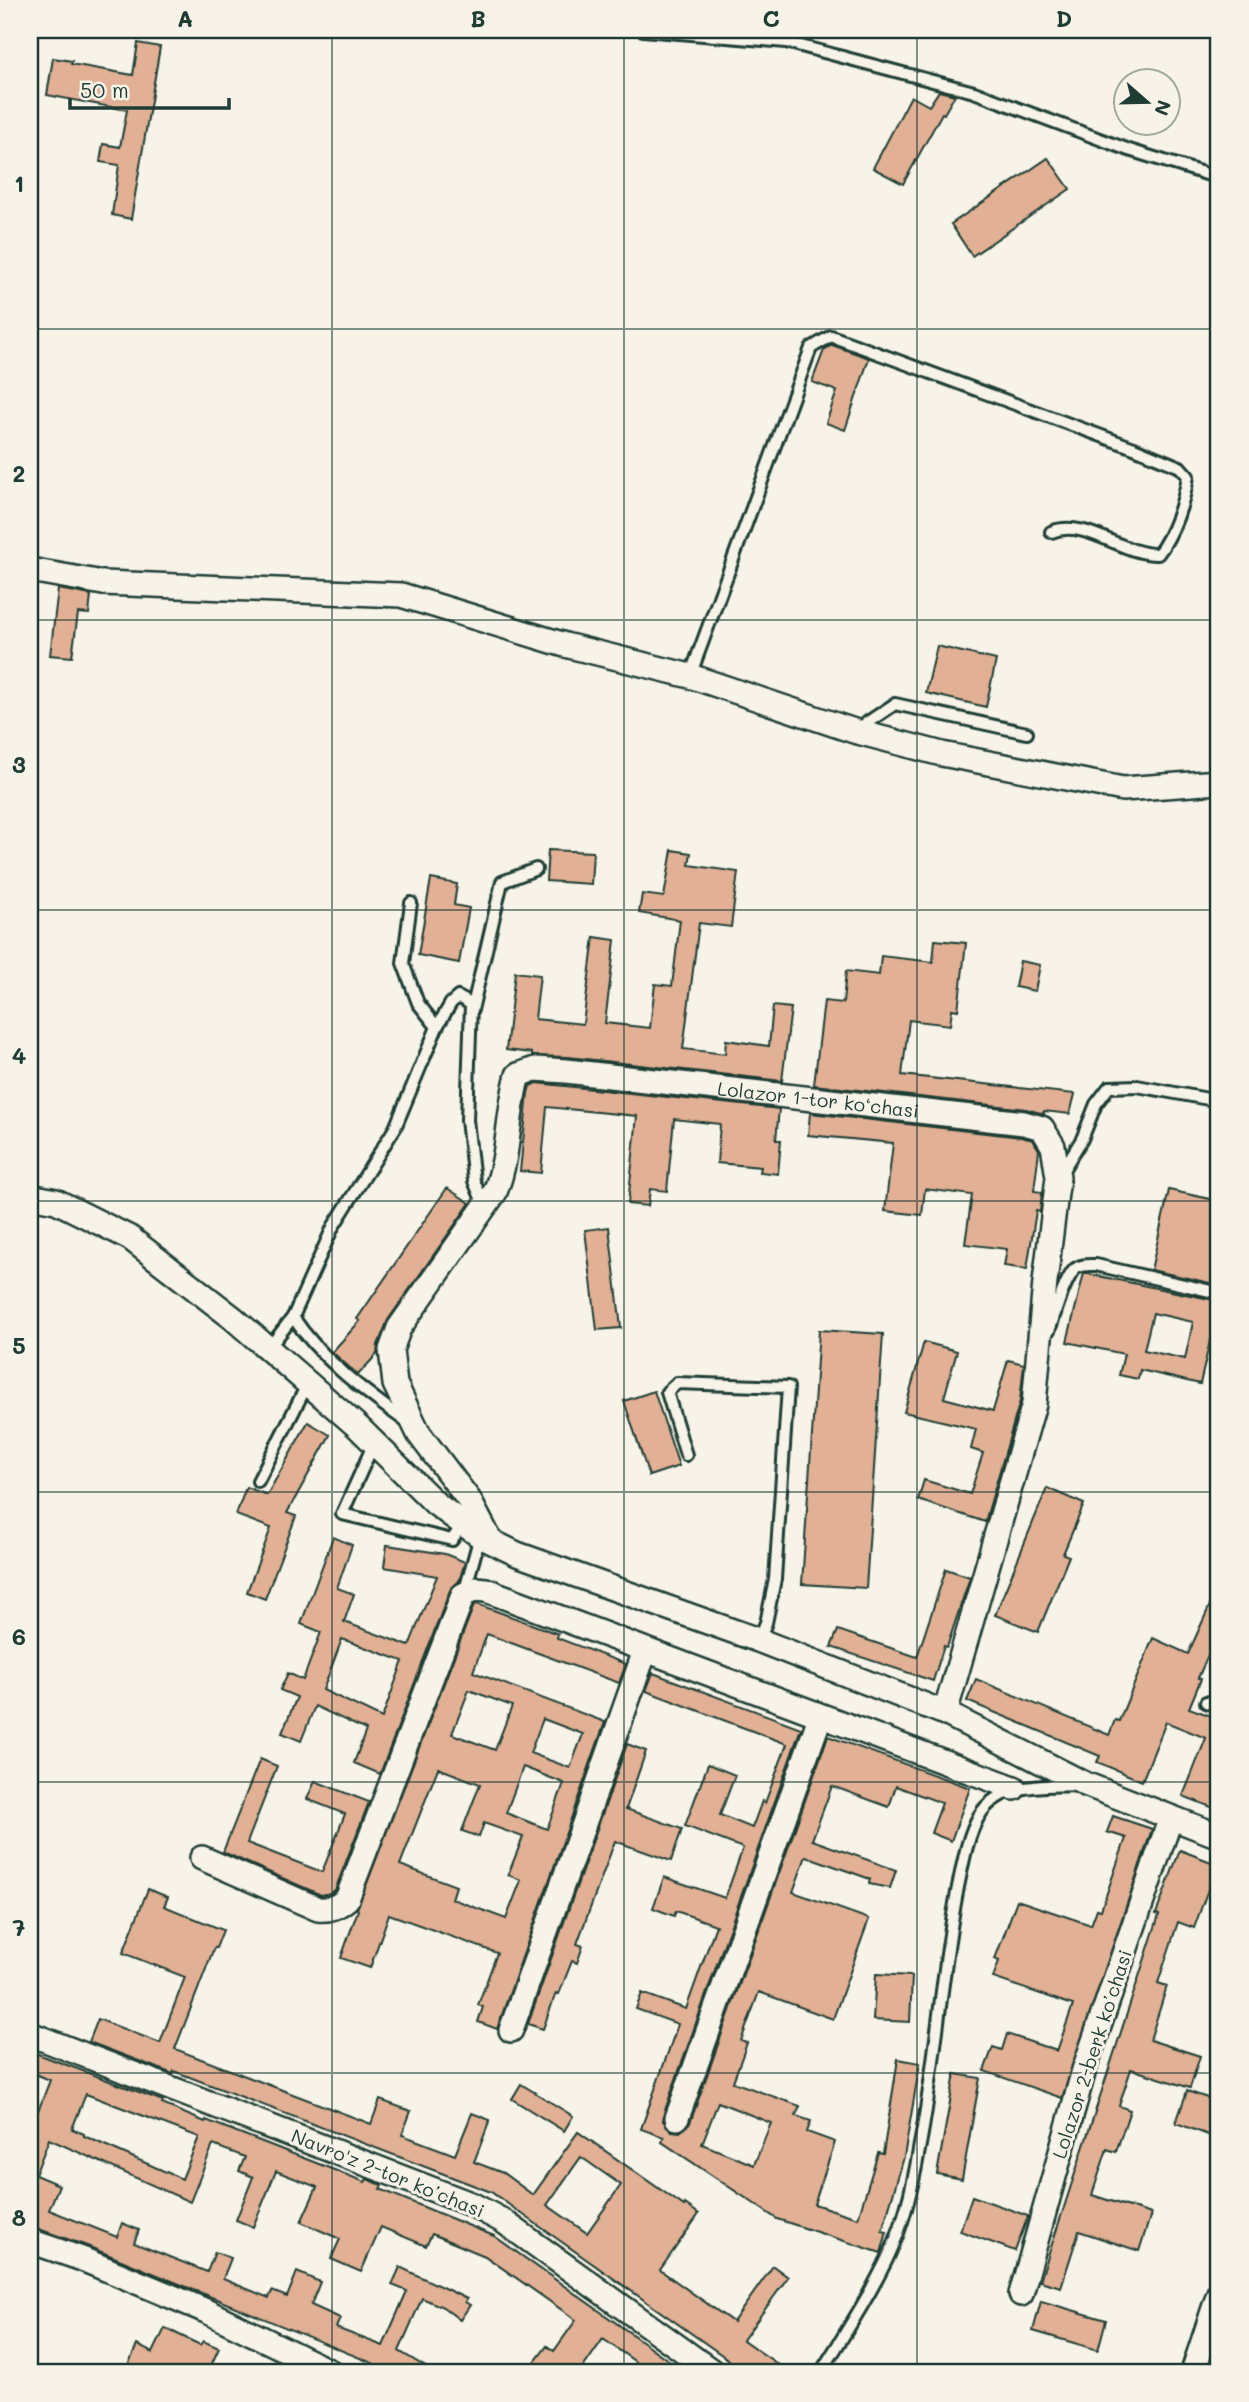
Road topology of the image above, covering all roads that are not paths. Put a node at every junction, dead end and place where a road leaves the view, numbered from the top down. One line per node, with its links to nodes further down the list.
1 (643, 30): 2 (lane)
2 (1219, 178)
3 (1051, 532): 5 (lane)
4 (30, 570): 5 (street)
5 (690, 676): 6 (street)
6 (854, 731): 7 (lane); 8 (street)
7 (1027, 733)
8 (1219, 782)
9 (536, 869): 11 (lane)
10 (411, 903): 12 (lane)
11 (472, 1010): 12 (lane); 16 (lane)
12 (437, 1027): 18 (lane)
13 (1219, 1101): 14 (lane)
14 (1058, 1177): 16 (street, Lolazor 1-tor ko‘chasi); 20 (street, Lolazor 1-tor ko‘chasi)
15 (30, 1196): 19 (street)
16 (485, 1207): 22 (street, Lolazor 1-tor ko‘chasi)
17 (1219, 1293): 20 (lane)
18 (293, 1317): 19 (lane); 22 (lane)
19 (268, 1349): 21 (street)
20 (1040, 1354): 32 (street, Lolazor 1-tor ko‘chasi)
21 (308, 1382): 23 (street); 25 (lane)
22 (416, 1429): 26 (street, Lolazor 1-tor ko‘chasi)
23 (374, 1443): 26 (street); 26 (lane)
24 (685, 1455): 28 (lane)
25 (258, 1481)
26 (477, 1534): 27 (lane); 28 (street)
27 (463, 1595): 29 (street); 38 (street)
28 (758, 1640): 32 (street)
29 (645, 1651): 33 (street); 39 (street)
30 (1206, 1702): 31 (lane)
31 (1219, 1707)
32 (945, 1713): 34 (street)
33 (820, 1717): 35 (street); 41 (street)
34 (1085, 1784): 35 (lane); 36 (street)
35 (1014, 1788): 47 (lane)
36 (1171, 1817): 37 (street); 44 (street, Lolazor 2-berk koʼchasi)
37 (1219, 1836)
38 (202, 1858)
39 (511, 2030)
40 (30, 2034): 46 (street)
41 (677, 2118)
42 (30, 2241): 45 (street)
43 (1219, 2293): 48 (street)
44 (1021, 2294)
45 (331, 2372)
46 (713, 2372)
47 (821, 2372)
48 (1193, 2372)

